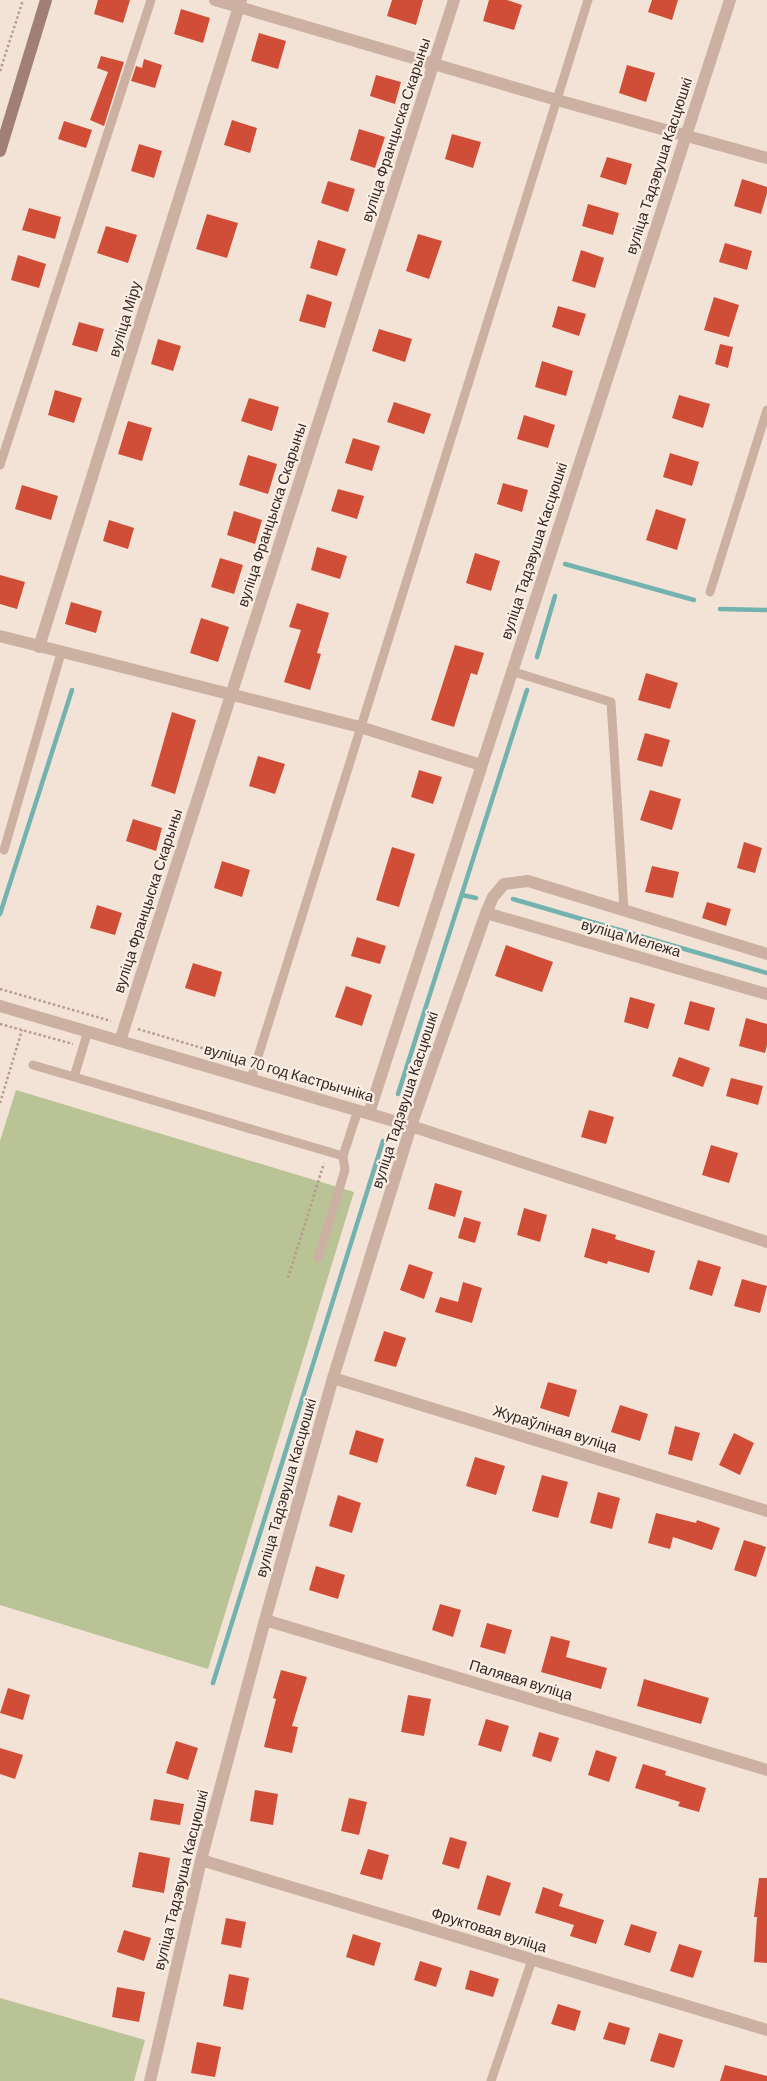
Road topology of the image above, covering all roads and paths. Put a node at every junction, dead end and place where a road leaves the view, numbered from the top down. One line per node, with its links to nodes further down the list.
1 (23, 0): 10 (path)
2 (46, 0): 13 (street)
3 (151, 0): 16 (lane)
4 (215, 0): 8 (street)
5 (454, 0): 9 (street, вуліца Францыска Скарыны)
6 (588, 0): 11 (lane)
7 (730, 0): 12 (street, вуліца Тадэвуша Касцюшкі)
8 (240, 3): 9 (street); 19 (street, вуліца Міру)
9 (434, 64): 11 (street); 22 (street, вуліца Францыска Скарыны)
10 (0, 71)
11 (557, 100): 12 (street); 23 (lane)
12 (687, 135): 14 (street); 21 (street, вуліца Тадэвуша Касцюшкі)
13 (0, 151)
14 (767, 158)
15 (767, 410): 17 (lane)
16 (0, 465)
17 (710, 592)
18 (0, 636): 19 (street)
19 (39, 647): 20 (street)
20 (61, 652): 22 (street); 25 (lane)
21 (512, 671): 24 (street, вуліца Тадэвуша Касцюшкі); 26 (lane)
22 (231, 695): 23 (street); 33 (street, вуліца Францыска Скарыны)
23 (360, 727): 24 (street); 38 (lane)
24 (482, 765): 42 (street, вуліца Тадэвуша Касцюшкі)
25 (4, 850)
26 (624, 910): 27 (street, вуліца Тадэвуша Касцюшкі); 28 (street)
27 (486, 913): 30 (street, вуліца Мележа); 45 (street, вуліца Тадэвуша Касцюшкі)
28 (767, 954)
29 (0, 989): 33 (path)
30 (767, 994)
31 (0, 1006): 35 (street, вуліца 70 год Кастрычніка)
32 (0, 1024): 34 (path)
33 (125, 1025): 36 (street, вуліца Францыска Скарыны); 38 (path)
34 (22, 1030): 37 (path); 43 (path)
35 (88, 1031): 36 (street, вуліца 70 год Кастрычніка); 37 (lane)
36 (120, 1041): 41 (street, вуліца 70 год Кастрычніка)
37 (83, 1047): 40 (lane)
38 (256, 1064): 41 (lane); 42 (path)
39 (33, 1065): 40 (lane)
40 (74, 1077): 46 (lane)
41 (251, 1079): 44 (street, вуліца 70 год Кастрычніка)
42 (374, 1097): 44 (street, вуліца Тадэвуша Касцюшкі)
43 (0, 1103)
44 (364, 1111): 45 (street, вуліца 70 год Кастрычніка); 46 (lane)
45 (411, 1126): 48 (street, вуліца 70 год Кастрычніка); 51 (street, вуліца Тадэвуша Касцюшкі)
46 (343, 1156): 47 (lane)
47 (345, 1170): 49 (lane); 50 (path)
48 (767, 1242)
49 (318, 1258)
50 (288, 1278)
51 (333, 1378): 52 (street, Жураўліная вуліца); 53 (street, вуліца Тадэвуша Касцюшкі)
52 (767, 1512)
53 (265, 1620): 54 (street, Палявая вуліца); 55 (street, вуліца Тадэвуша Касцюшкі)
54 (767, 1770)
55 (201, 1860): 56 (street, Фруктовая вуліца); 58 (street, вуліца Тадэвуша Касцюшкі)
56 (532, 1960): 57 (street, Фруктовая вуліца); 59 (lane)
57 (767, 2030)
58 (150, 2081)
59 (491, 2081)

